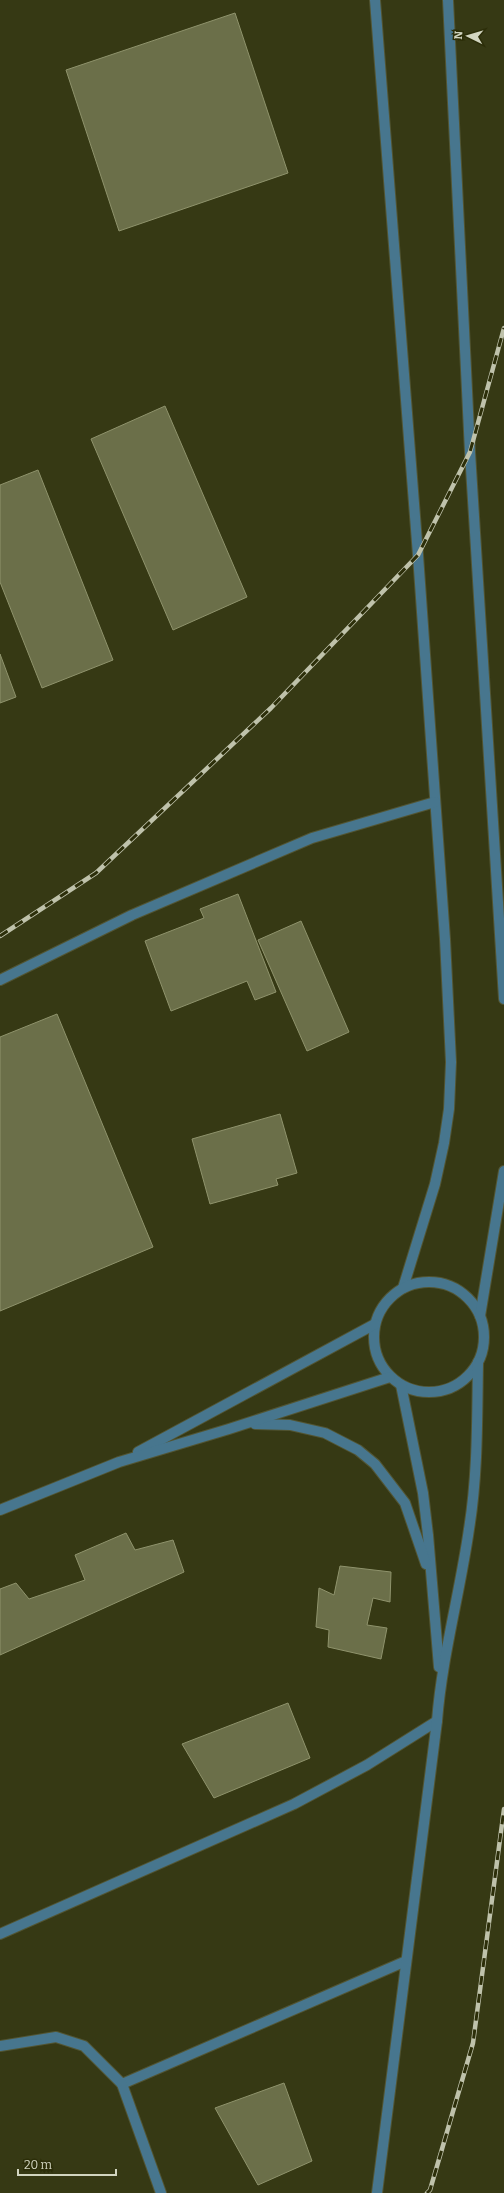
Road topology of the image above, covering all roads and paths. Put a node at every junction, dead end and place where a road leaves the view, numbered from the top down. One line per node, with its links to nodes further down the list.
1 (375, 0): 3 (street)
2 (448, 0): 5 (street)
3 (435, 802): 4 (street); 7 (street)
4 (0, 980)
5 (504, 1000)
6 (504, 1171): 8 (street)
7 (403, 1288): 8 (street); 9 (street)
8 (480, 1316): 10 (street)
9 (375, 1324): 11 (street); 14 (street)
10 (478, 1362): 12 (street); 17 (street)
11 (390, 1377): 12 (street); 13 (street)
12 (400, 1385): 16 (street)
13 (229, 1429): 14 (street); 16 (street)
14 (119, 1462): 15 (street)
15 (0, 1510)
16 (432, 1584): 17 (street)
17 (440, 1679): 18 (street)
18 (437, 1721): 19 (street); 20 (street)
19 (0, 1934)
20 (406, 1961): 22 (street); 24 (street)
21 (0, 2046): 22 (street)
22 (122, 2084): 23 (street)
23 (161, 2193)
24 (377, 2193)

